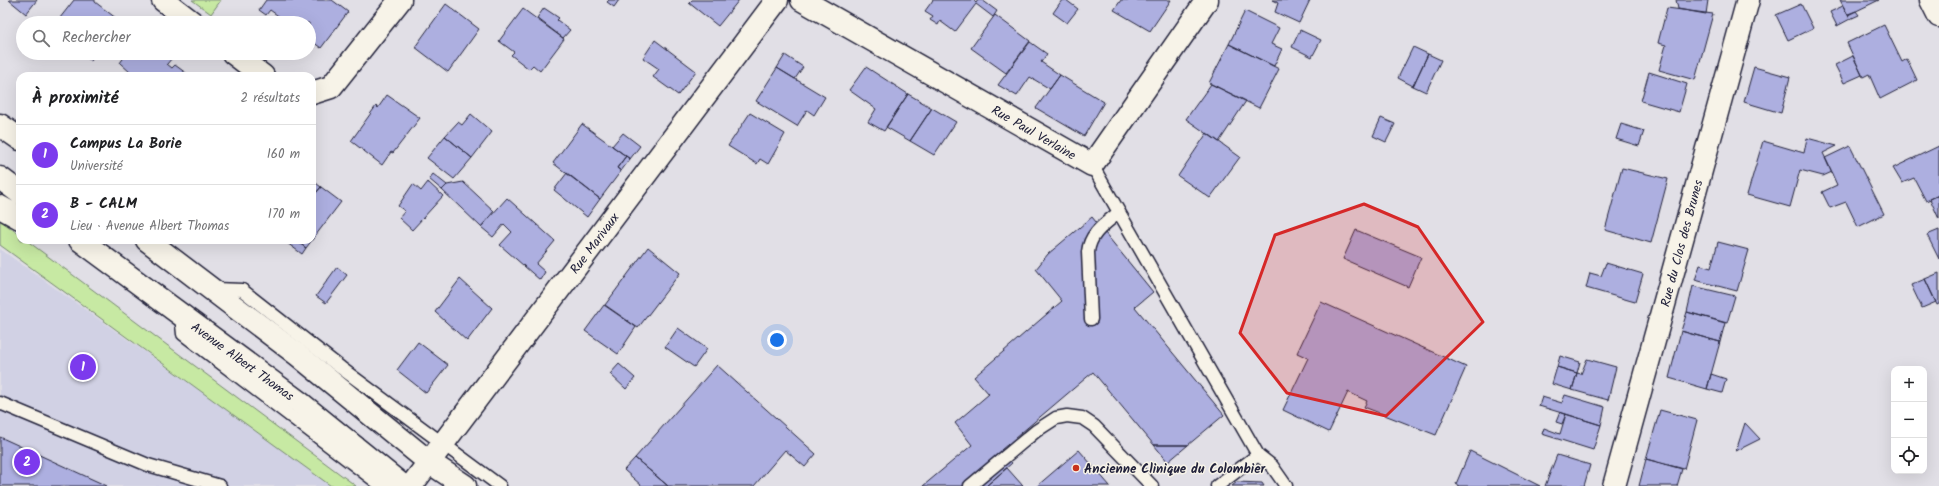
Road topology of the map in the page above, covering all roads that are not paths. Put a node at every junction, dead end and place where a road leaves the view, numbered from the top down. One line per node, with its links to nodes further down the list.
1 (163, 0): 8 (street)
2 (400, 0): 12 (street)
3 (776, 0): 27 (street, Rue Marivaux)
4 (802, 0): 13 (street, Rue Paul Verlaine)
5 (1207, 0): 13 (street, Rue Paul Verlaine)
6 (1748, 0): 40 (street, Rue du Clos des Brunes)
7 (1931, 0): 9 (street)
8 (184, 16)
9 (1939, 16)
10 (242, 60): 11 (street)
11 (258, 72)
12 (316, 92)
13 (1092, 165): 17 (lane)
14 (0, 178): 15 (street)
15 (16, 190)
16 (0, 207): 18 (street)
17 (1118, 213): 25 (lane); 28 (lane)
18 (16, 216)
19 (73, 244): 22 (street)
20 (85, 244): 22 (street, Avenue Albert Thomas)
21 (152, 244): 23 (street)
22 (103, 258): 24 (street, Avenue Albert Thomas)
23 (211, 288): 27 (lane); 29 (street)
24 (181, 315): 31 (lane); 32 (street, Avenue Albert Thomas)
25 (1091, 319)
26 (0, 403): 30 (lane)
27 (443, 444): 29 (street, Rue Marivaux); 35 (lane)
28 (1258, 455): 38 (lane); 39 (lane)
29 (429, 462): 33 (street, Rue Marivaux); 34 (street)
30 (220, 486)
31 (382, 486)
32 (403, 486)
33 (411, 486)
34 (465, 486)
35 (500, 486)
36 (970, 486): 37 (lane)
37 (1152, 486)
38 (1217, 486)
39 (1286, 486)
40 (1614, 486)

